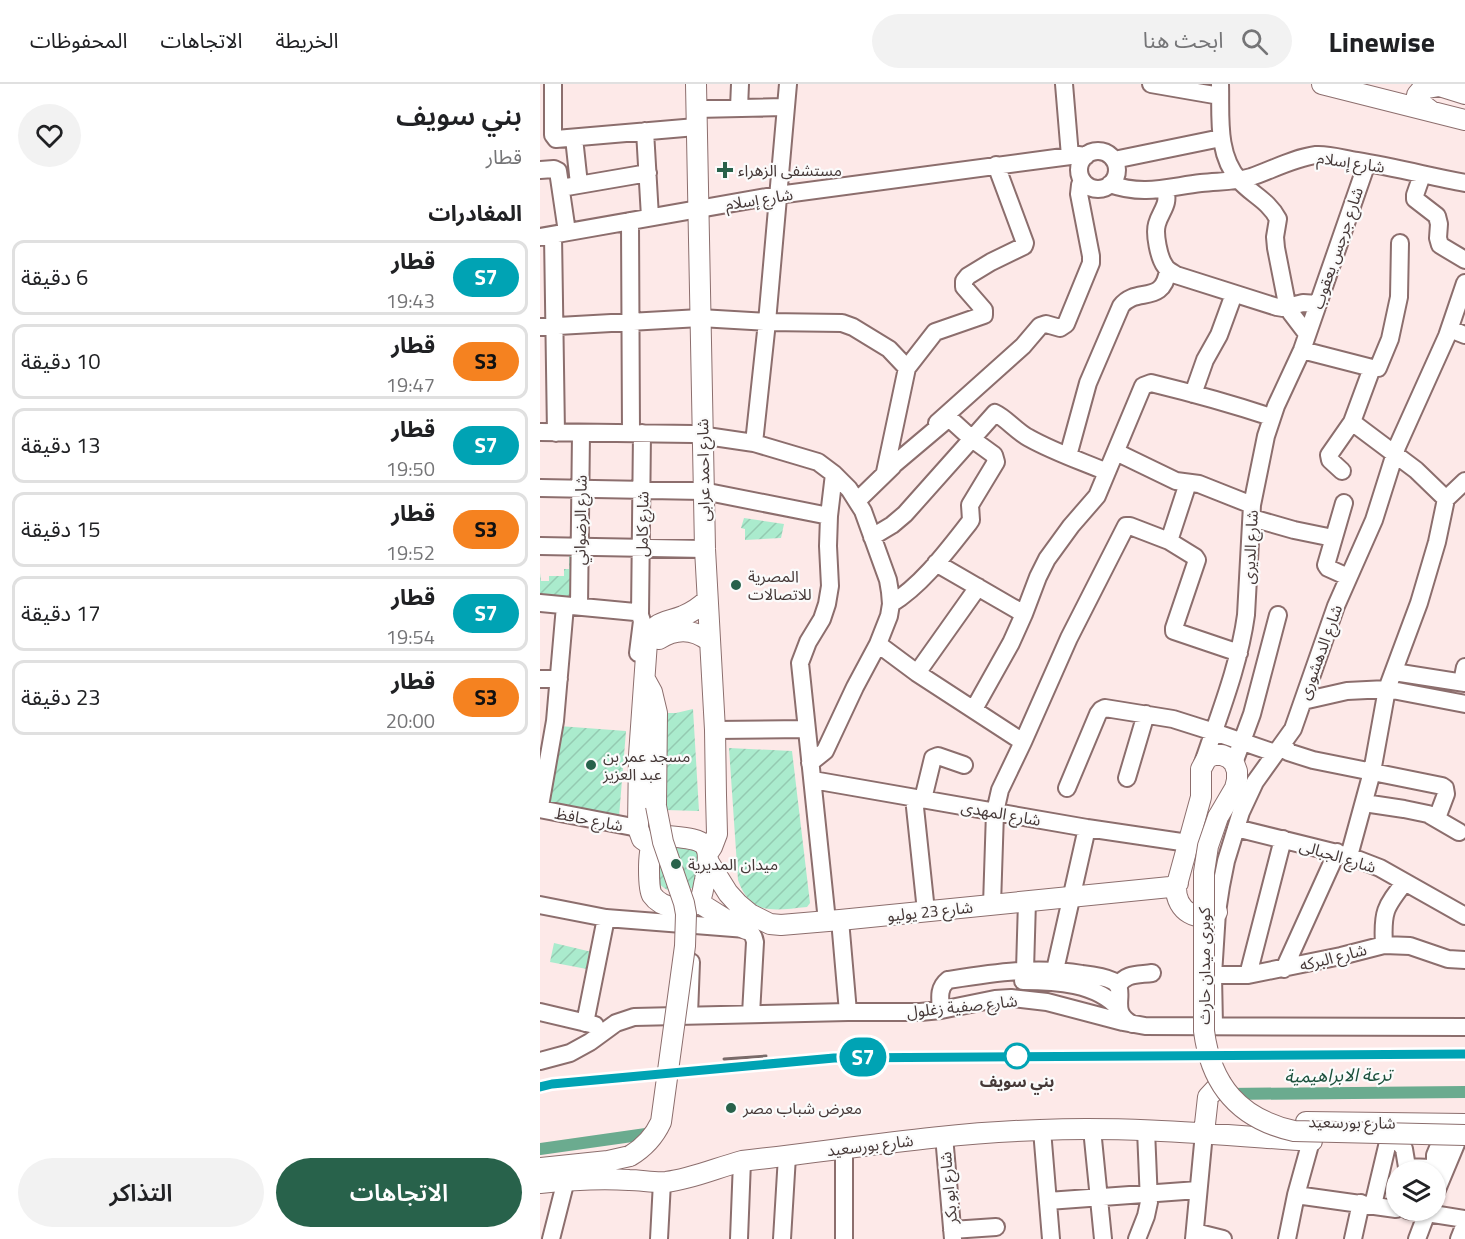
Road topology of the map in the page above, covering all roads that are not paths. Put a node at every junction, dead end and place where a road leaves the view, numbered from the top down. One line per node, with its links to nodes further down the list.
1 (696, 84): 16 (main road, شارع احمد عرابى)
2 (740, 84): 14 (street)
3 (788, 84): 13 (street)
4 (1064, 84): 22 (street)
5 (1151, 84): 10 (street)
6 (1322, 84): 11 (main road)
7 (1381, 84): 11 (main road)
8 (1436, 85): 12 (main road); 15 (main road)
9 (549, 89): 18 (street)
10 (1220, 90): 21 (street)
11 (1361, 93): 15 (main road)
12 (1465, 94)
13 (785, 107): 14 (street); 36 (street)
14 (740, 108): 16 (street)
15 (1431, 111): 17 (main road)
16 (696, 118): 19 (street); 37 (main road, شارع احمد عرابى)
17 (1465, 120)
18 (547, 127): 20 (street)
19 (645, 131): 20 (street); 27 (street)
20 (574, 138): 32 (street)
21 (1221, 138): 23 (street); 30 (street)
22 (1078, 156): 23 (street); 25 (street, شارع إسلام); 29 (street)
23 (1114, 160): 33 (street)
24 (1367, 163): 28 (street, شارع إسلام); 30 (street, شارع إسلام); 46 (street, شارع جرجس يعقوب)
25 (996, 165): 36 (street, شارع إسلام); 54 (street)
26 (540, 170): 34 (street)
27 (648, 172): 32 (street); 38 (street)
28 (1422, 175): 31 (street, شارع إسلام); 42 (street)
29 (1082, 180): 33 (street); 69 (street)
30 (1239, 180): 35 (street, شارع إسلام); 47 (street)
31 (1465, 183)
32 (579, 184): 34 (street)
33 (1110, 184): 35 (street, شارع إسلام)
34 (561, 188): 40 (street)
35 (1165, 189): 43 (street)
36 (778, 195): 37 (street, شارع إسلام); 50 (street)
37 (698, 209): 38 (street, شارع إسلام); 48 (main road, شارع احمد عرابى)
38 (650, 217): 39 (street, شارع إسلام)
39 (630, 221): 40 (street, شارع إسلام); 49 (street, شارع كامل)
40 (554, 235): 51 (street)
41 (1400, 243): 55 (street)
42 (1465, 260)
43 (1168, 270): 45 (street); 67 (street)
44 (1465, 283): 52 (street, شارع الدهشورى)
45 (1234, 294): 47 (street); 56 (street)
46 (1318, 304): 47 (street); 53 (street, شارع جرجس يعقوب)
47 (1288, 306): 53 (street)
48 (699, 318): 49 (street); 50 (street); 62 (main road, شارع احمد عرابى)
49 (630, 322): 51 (street); 61 (street, شارع كامل)
50 (767, 322): 54 (street); 64 (street)
51 (547, 326): 59 (street)
52 (1457, 332): 66 (street, شارع الدهشورى)
53 (1304, 342): 55 (street); 57 (street, شارع الديرى)
54 (907, 368): 69 (street)
55 (1372, 368): 58 (street)
56 (1193, 394): 57 (street); 65 (street)
57 (1271, 417): 81 (street, شارع الديرى)
58 (1352, 422): 66 (street); 68 (street)
59 (548, 433): 60 (street)
60 (581, 433): 61 (street); 75 (street, شارع الرضواني)
61 (637, 433): 62 (street); 76 (street, شارع كامل)
62 (702, 434): 64 (street); 77 (main road, شارع احمد عرابى)
63 (972, 439): 67 (street); 69 (street); 83 (street); 90 (street)
64 (754, 443): 71 (street)
65 (1116, 453): 70 (street); 73 (street)
66 (1395, 454): 78 (street); 91 (street, شارع الدهشورى)
67 (1068, 456): 70 (street)
68 (1342, 471)
69 (885, 472): 79 (street)
70 (1107, 472): 97 (street)
71 (834, 474): 79 (street); 82 (street)
72 (1465, 481): 78 (street)
73 (1188, 483): 81 (street); 85 (street)
74 (540, 488): 75 (street)
75 (580, 489): 76 (street); 87 (street, شارع الرضواني)
76 (642, 490): 77 (street); 88 (street, شارع كامل)
77 (703, 491): 82 (street); 89 (main road, شارع احمد عرابى)
78 (1446, 499): 104 (street)
79 (857, 501): 83 (street)
80 (1344, 503): 84 (street)
81 (1252, 511): 84 (street); 102 (street, شارع الديرى)
82 (829, 516): 115 (street)
83 (872, 537): 95 (street)
84 (1333, 538): 91 (street)
85 (1169, 541): 102 (street); 119 (street)
86 (540, 546): 87 (street)
87 (579, 547): 88 (street); 96 (street, شارع الرضواني)
88 (642, 548): 89 (street); 98 (street, شارع كامل)
89 (705, 549): 93 (main road, شارع احمد عرابى)
90 (936, 563): 92 (street); 95 (street)
91 (1348, 577): 111 (street, شارع الدهشورى)
92 (978, 587): 97 (street); 105 (street)
93 (707, 600): 100 (main road, شارع احمد عرابى); 103 (main road)
94 (540, 603): 96 (street)
95 (891, 604): 101 (street)
96 (572, 607): 98 (street); 108 (street, شارع الرضواني)
97 (1024, 614): 113 (street)
98 (640, 615): 110 (street, شارع كامل)
99 (1278, 615): 118 (street)
100 (710, 641): 103 (main road); 116 (main road, شارع احمد عرابى)
101 (878, 644): 105 (street); 121 (street)
102 (1239, 653): 117 (street, شارع الديرى)
103 (644, 668): 110 (main road); 194 (main road, bridge)
104 (1394, 672): 106 (street); 109 (street)
105 (917, 673): 113 (street)
106 (1464, 677)
107 (540, 679): 108 (street)
108 (559, 679): 132 (street, شارع الرضواني)
109 (1387, 689): 111 (street); 112 (street); 125 (street)
110 (642, 696): 135 (main road)
111 (1303, 701): 120 (street, شارع الدهشورى)
112 (1465, 704)
113 (974, 710): 119 (street)
114 (1146, 714): 117 (street); 126 (street); 128 (street)
115 (807, 729): 116 (street); 121 (street)
116 (715, 730): 139 (main road, شارع احمد عرابى)
117 (1214, 732): 118 (street); 122 (street, شارع الديرى)
118 (1243, 741): 120 (street); 123 (street)
119 (1023, 742): 133 (street)
120 (1280, 748): 125 (street); 129 (street, كوبرى ميدان حارث); 137 (street, شارع الدهشورى)
121 (810, 763): 127 (street)
122 (1203, 763): 123 (main road); 141 (main road, شارع الديرى)
123 (1234, 763): 129 (main road)
124 (964, 765): 130 (street)
125 (1372, 772): 131 (street); 134 (street)
126 (1127, 778)
127 (813, 780): 130 (street, شارع المهدى); 156 (street)
128 (1067, 788)
129 (1235, 788): 185 (main road, كوبرى ميدان حارث, bridge)
130 (918, 798): 133 (street, شارع المهدى); 151 (street)
131 (1364, 803): 134 (street); 143 (street)
132 (540, 807): 135 (street, شارع حافظ)
133 (995, 812): 136 (street, شارع المهدى); 150 (street)
134 (1437, 818): 138 (street)
135 (638, 828): 139 (main road); 142 (main road)
136 (1088, 828): 141 (street, شارع المهدى); 147 (street)
137 (1236, 828): 140 (street, شارع الجبالى); 153 (street, شارع الدهشورى)
138 (1459, 832)
139 (717, 834): 144 (main road, شارع احمد عرابى)
140 (1283, 839): 143 (street, شارع الجبالى); 165 (street)
141 (1188, 843): 146 (main road, شارع الديرى)
142 (652, 846): 144 (main road); 152 (main road)
143 (1343, 854): 145 (street, شارع الجبالى); 160 (street)
144 (708, 857): 152 (main road); 156 (main road, شارع 23 يوليو)
145 (1405, 882): 154 (street, شارع الجبالى); 158 (street)
146 (1178, 883): 147 (main road, شارع 23 يوليو); 153 (main road)
147 (1072, 897): 148 (main road, شارع 23 يوليو); 162 (street)
148 (1027, 901): 150 (main road, شارع 23 يوليو); 161 (street)
149 (540, 905): 155 (street)
150 (992, 905): 151 (main road, شارع 23 يوليو)
151 (926, 911): 156 (main road, شارع 23 يوليو)
152 (683, 913): 155 (street); 157 (main road); 172 (street)
153 (1208, 915): 164 (street)
154 (1465, 916)
155 (606, 918): 173 (street)
156 (833, 921): 170 (street)
157 (746, 929): 171 (street)
158 (1384, 945): 159 (street, شارع البركه); 160 (street, شارع البركه)
159 (1465, 960)
160 (1284, 969): 165 (street, شارع البركه)
161 (1025, 970): 162 (street); 167 (street)
162 (1055, 970): 166 (street)
163 (1152, 973): 166 (street)
164 (1207, 975): 165 (street, شارع البركه); 175 (street)
165 (1248, 975)
166 (1118, 986): 168 (street)
167 (941, 1010): 168 (street); 170 (street, شارع صفية زغلول); 174 (street, شارع صفية زغلول)
168 (1119, 1010): 174 (street)
169 (540, 1012): 173 (street)
170 (848, 1012): 171 (street, شارع صفية زغلول)
171 (751, 1014): 172 (street, شارع صفية زغلول)
172 (684, 1016): 177 (street, شارع صفية زغلول)
173 (585, 1023): 177 (street)
174 (1133, 1024): 175 (street, شارع صفية زغلول)
175 (1208, 1026): 176 (street, شارع صفية زغلول)
176 (1465, 1027)
177 (608, 1028): 178 (street, شارع صفية زغلول)
178 (540, 1062)
179 (1221, 1083): 180 (main road)
180 (1205, 1126): 183 (main road, شارع بورسعيد); 185 (main road, شارع بورسعيد); 186 (main road, شارع بورسعيد); 195 (street)
181 (1092, 1129): 182 (main road, شارع بورسعيد); 183 (main road, شارع بورسعيد); 198 (street)
182 (1042, 1130): 184 (main road, شارع بورسعيد); 199 (street)
183 (1146, 1130): 196 (street)
184 (944, 1136): 188 (main road, شارع بورسعيد); 207 (street, شارع ابو بكر)
185 (1459, 1136): 187 (main road, شارع بورسعيد); 191 (street)
186 (1311, 1141): 187 (main road, شارع بورسعيد); 197 (street)
187 (1394, 1142): 200 (street)
188 (844, 1148): 189 (main road, شارع بورسعيد); 213 (street)
189 (787, 1156): 190 (main road, شارع بورسعيد); 212 (street)
190 (742, 1161): 193 (main road, شارع بورسعيد); 211 (street)
191 (1446, 1168)
192 (566, 1180): 193 (main road, شارع بورسعيد); 194 (main road, شارع بورسعيد); 209 (street)
193 (662, 1182): 210 (street)
194 (540, 1183)
195 (1198, 1190): 196 (street); 208 (street)
196 (1150, 1194): 198 (street); 216 (street)
197 (1296, 1195): 200 (street); 218 (street)
198 (1099, 1197): 199 (street); 215 (street)
199 (1048, 1201): 214 (street)
200 (1367, 1204): 201 (street); 219 (street)
201 (1386, 1207)
202 (1446, 1216): 203 (street)
203 (1465, 1219)
204 (1424, 1221): 220 (street)
205 (1465, 1224): 221 (street)
206 (996, 1227): 207 (street)
207 (952, 1234)
208 (1194, 1235): 217 (street)
209 (551, 1239)
210 (659, 1239)
211 (738, 1239)
212 (782, 1239)
213 (844, 1239)
214 (1051, 1239)
215 (1103, 1239)
216 (1137, 1239)
217 (1223, 1239)
218 (1287, 1239)
219 (1353, 1239)
220 (1417, 1239)
221 (1459, 1239)

